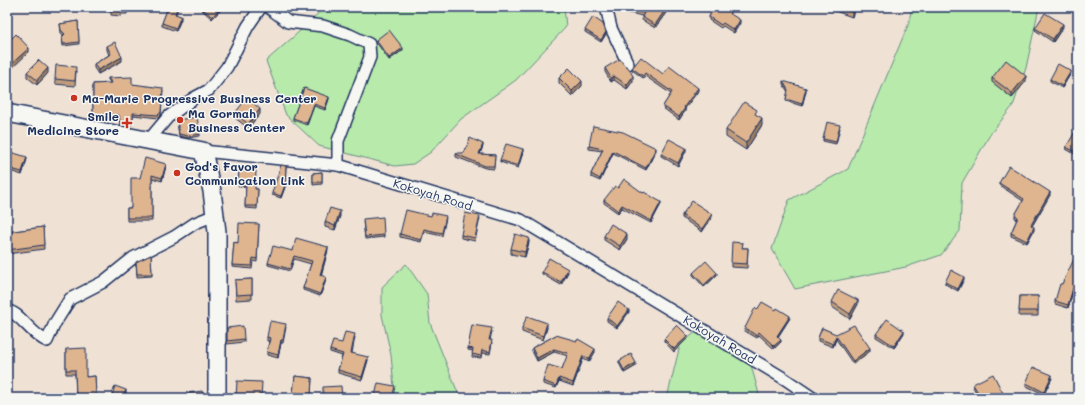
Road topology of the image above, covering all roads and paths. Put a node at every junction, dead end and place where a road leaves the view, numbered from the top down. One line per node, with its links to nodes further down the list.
1 (262, 7): 6 (street)
2 (268, 7): 8 (street)
3 (606, 7): 4 (street)
4 (628, 64)
5 (7, 113): 6 (main road, Kokoyah Road)
6 (148, 141): 7 (main road, Kokoyah Road)
7 (203, 151): 8 (street, Kokoyah Road); 9 (main road)
8 (338, 165): 12 (street, Kokoyah Road)
9 (215, 215): 10 (street); 11 (main road)
10 (7, 311)
11 (216, 398)
12 (813, 398)

